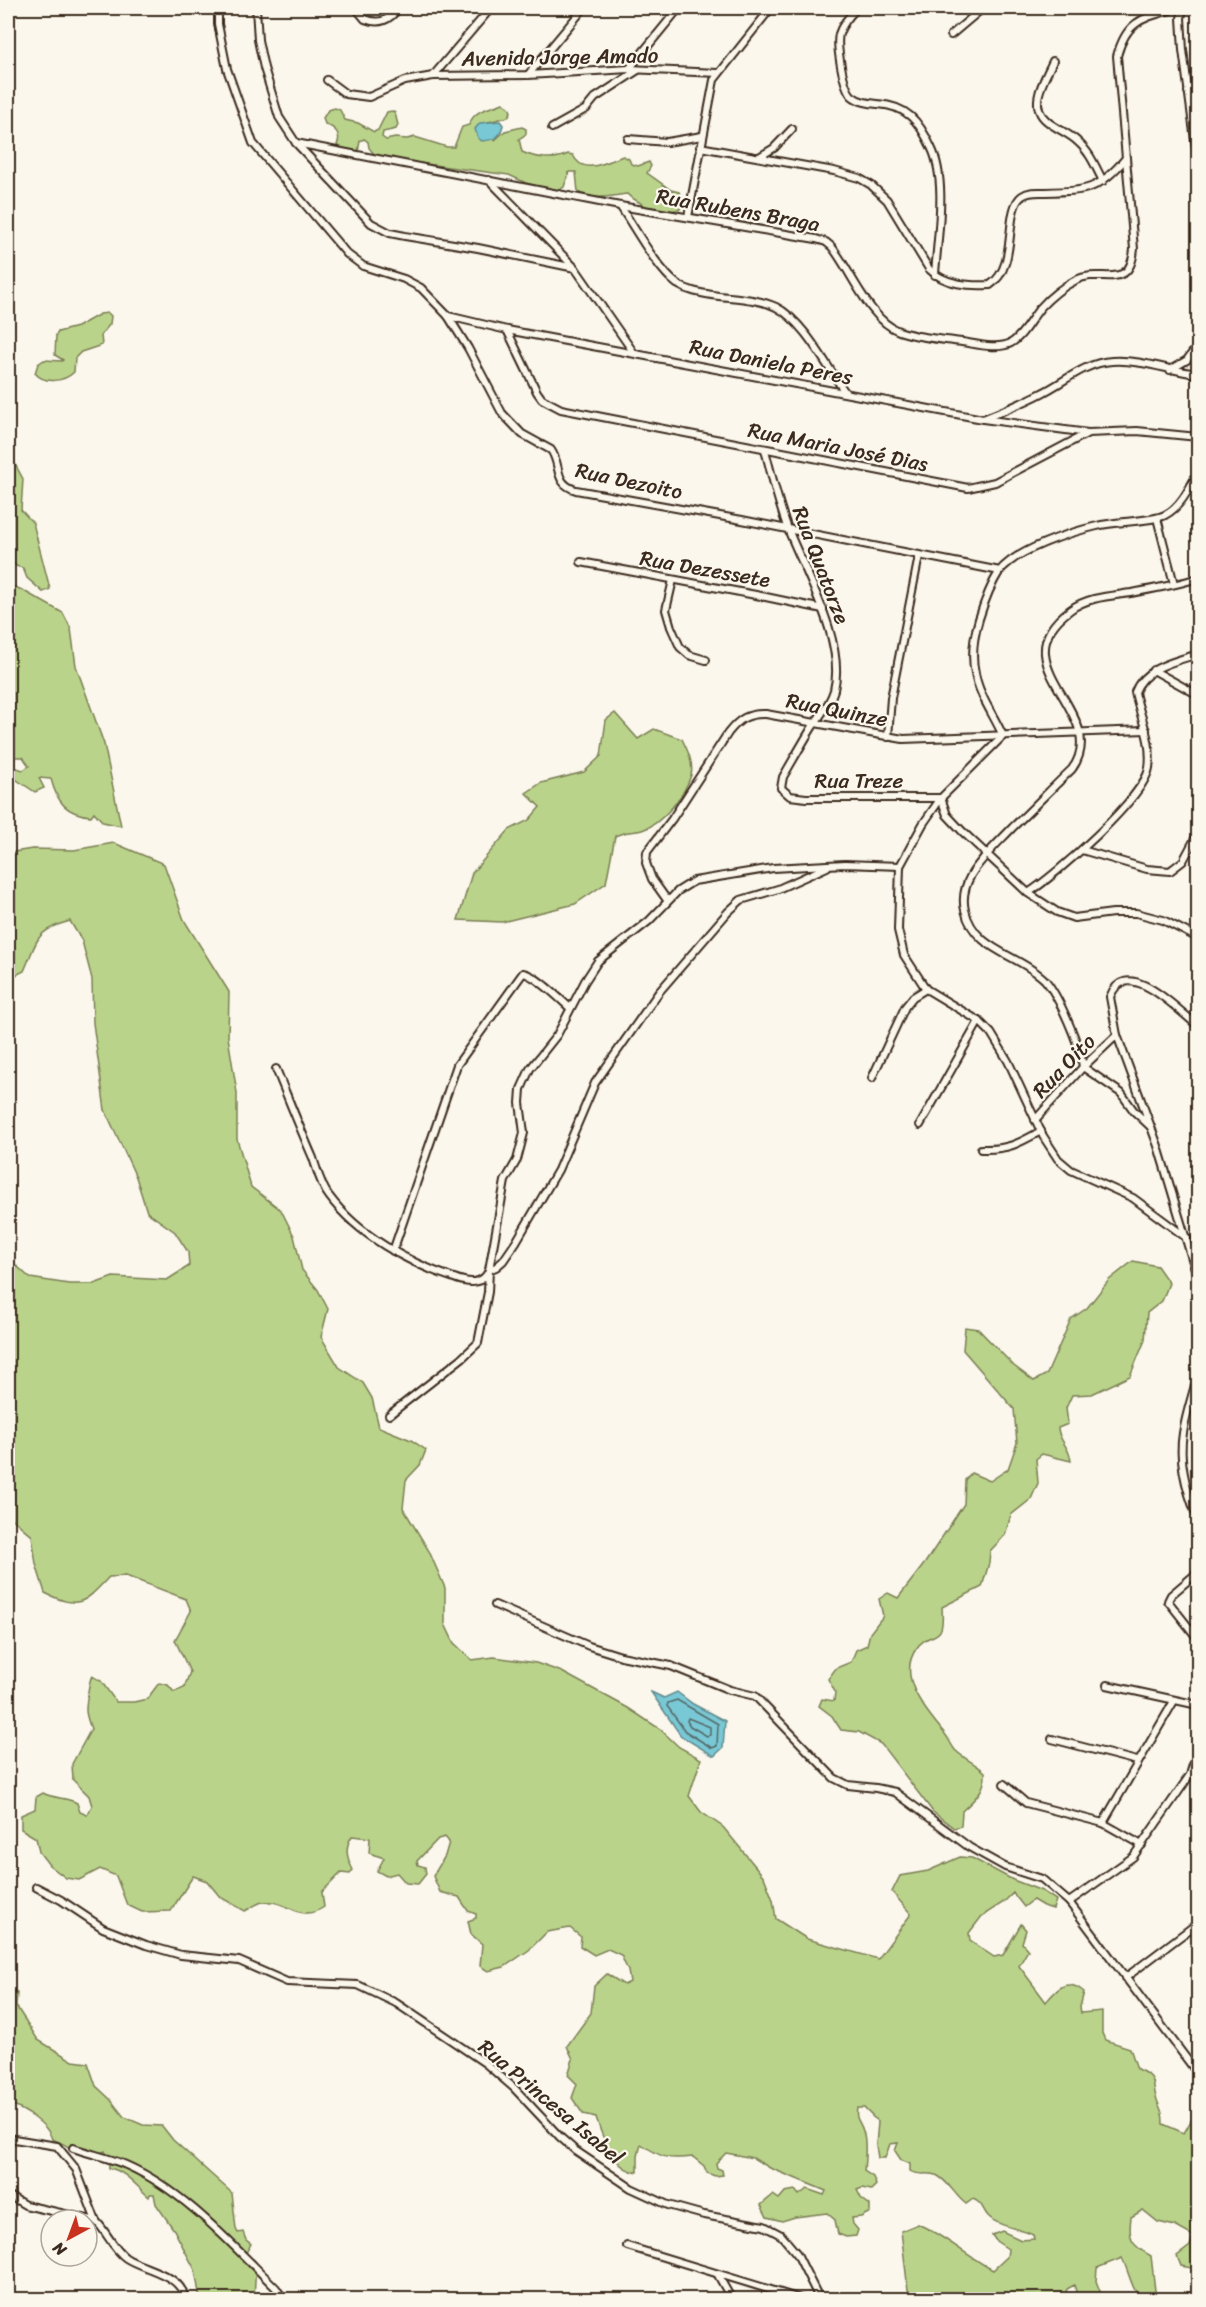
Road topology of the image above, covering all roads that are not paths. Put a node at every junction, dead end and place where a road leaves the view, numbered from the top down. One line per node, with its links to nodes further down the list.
1 (218, 8): 39 (street)
2 (256, 8): 28 (street)
3 (356, 8): 4 (street)
4 (399, 8)
5 (491, 8): 19 (street)
6 (584, 8): 18 (street)
7 (679, 8): 15 (street)
8 (771, 8): 17 (street)
9 (857, 8): 38 (street)
10 (984, 8): 13 (street)
11 (1178, 8): 31 (street, Rua Rubens Braga)
12 (1183, 8): 22 (street)
13 (951, 35)
14 (1053, 61): 34 (street)
15 (629, 69): 16 (street, Avenida Jorge Amado); 18 (street, Avenida Jorge Amado)
16 (639, 70): 17 (street, Avenida Jorge Amado); 24 (street)
17 (718, 73): 26 (street)
18 (528, 75): 19 (street, Avenida Jorge Amado)
19 (433, 76): 20 (street, Avenida Jorge Amado)
20 (327, 80)
21 (1198, 88): 22 (street)
22 (1189, 95): 23 (street); 32 (street)
23 (1198, 104)
24 (552, 128)
25 (792, 129): 30 (street)
26 (702, 136): 27 (street); 29 (street)
27 (628, 139)
28 (296, 143): 33 (street, Rua Rubens Braga); 37 (street)
29 (700, 147): 30 (street); 36 (street)
30 (759, 157): 38 (street)
31 (1126, 158): 34 (street); 36 (street, Rua Rubens Braga)
32 (1198, 163)
33 (489, 180): 35 (street, Rua Rubens Braga); 37 (street)
34 (1103, 182): 38 (street)
35 (620, 206): 36 (street, Rua Rubens Braga); 45 (street)
36 (688, 217)
37 (576, 268): 42 (street)
38 (935, 275)
39 (448, 316): 40 (street, Rua Daniela Peres); 52 (street, Rua Dezoito)
40 (507, 330): 42 (street, Rua Daniela Peres); 49 (street, Rua Maria José Dias)
41 (1198, 345): 43 (street)
42 (634, 353): 45 (street, Rua Daniela Peres)
43 (1170, 370): 44 (street); 46 (street)
44 (1198, 374)
45 (845, 393): 46 (street, Rua Daniela Peres)
46 (983, 419): 47 (street, Rua Daniela Peres)
47 (1088, 433): 48 (street, Rua Maria José Dias); 49 (street, Rua Maria José Dias)
48 (1198, 437)
49 (765, 450): 52 (street, Rua Quatorze)
50 (1198, 472): 51 (street)
51 (1157, 518): 55 (street); 58 (street)
52 (788, 530): 53 (street); 59 (street, Rua Quatorze)
53 (919, 556): 55 (street); 68 (street)
54 (581, 562): 57 (street, Rua Dezessete)
55 (1000, 571): 67 (street)
56 (1198, 578): 58 (street)
57 (673, 580): 59 (street, Rua Dezessete); 61 (street)
58 (1174, 584): 66 (street)
59 (823, 609): 64 (street, Rua Quatorze)
60 (1198, 654): 62 (street)
61 (706, 660)
62 (1153, 670): 63 (street); 65 (street)
63 (1198, 695)
64 (814, 724): 68 (street, Rua Quinze); 69 (street, Rua Quatorze); 77 (street, Rua Quinze)
65 (1146, 729): 66 (street, Rua Quinze); 72 (street)
66 (1082, 733): 67 (street, Rua Quinze); 73 (street)
67 (1003, 736): 68 (street, Rua Quinze); 70 (street)
68 (888, 737)
69 (781, 788): 70 (street, Rua Treze)
70 (941, 798): 73 (street); 75 (street)
71 (1198, 834): 72 (street)
72 (1082, 850): 76 (street)
73 (986, 855): 76 (street); 84 (street)
74 (830, 866): 75 (street); 77 (street); 94 (street)
75 (900, 866): 79 (street)
76 (1028, 893): 78 (street)
77 (668, 900): 80 (street)
78 (1198, 938)
79 (926, 989): 81 (street); 86 (street)
80 (570, 1008): 93 (street); 94 (street)
81 (978, 1021): 87 (street); 88 (street)
82 (1198, 1026): 83 (street)
83 (1117, 1035): 84 (street, Rua Oito); 89 (street)
84 (1083, 1067): 87 (street, Rua Oito); 89 (street)
85 (276, 1069): 93 (street)
86 (872, 1078)
87 (1035, 1120): 90 (street)
88 (920, 1125)
89 (1150, 1126): 92 (street)
90 (1041, 1131): 91 (street); 92 (street)
91 (981, 1149)
92 (1187, 1238): 95 (street)
93 (393, 1251): 94 (street)
94 (489, 1270): 97 (street)
95 (1198, 1279)
96 (1198, 1374): 98 (street)
97 (389, 1415)
98 (1198, 1519)
99 (1198, 1572): 101 (street)
100 (495, 1605): 112 (street)
101 (1198, 1638)
102 (1107, 1685): 103 (street)
103 (1174, 1701): 104 (street); 107 (street)
104 (1198, 1705)
105 (1052, 1739): 107 (street)
106 (1198, 1752): 110 (street)
107 (1137, 1761): 109 (street)
108 (1004, 1784): 109 (street)
109 (1103, 1822): 110 (street)
110 (1142, 1845): 112 (street)
111 (36, 1887): 128 (street, Rua Princesa Isabel)
112 (1069, 1902): 114 (street)
113 (1198, 1923): 114 (street)
114 (1125, 1978): 115 (street)
115 (1198, 2074)
116 (8, 2138): 120 (street)
117 (73, 2148): 125 (street)
118 (8, 2195): 119 (street)
119 (39, 2208)
120 (91, 2208)
121 (99, 2225): 124 (street)
122 (627, 2246): 123 (street)
123 (718, 2275): 126 (street); 127 (street)
124 (185, 2300)
125 (284, 2300)
126 (732, 2300)
127 (804, 2300)
128 (820, 2300)

